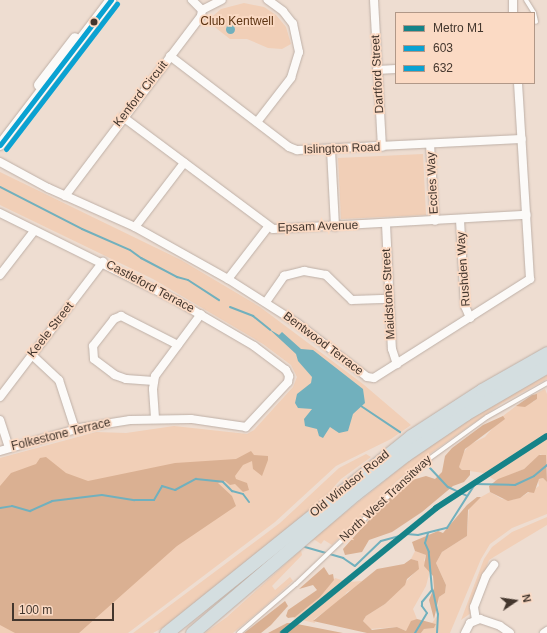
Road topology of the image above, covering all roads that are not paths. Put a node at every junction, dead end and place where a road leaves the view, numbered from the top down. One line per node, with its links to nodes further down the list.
1 (105, 0): 20 (street)
2 (111, 0): 22 (street)
3 (192, 0): 9 (street)
4 (222, 0): 9 (street)
5 (268, 0): 19 (street)
6 (374, 0): 16 (street, Dartford Street)
7 (513, 0): 10 (street)
8 (526, 0): 11 (lane)
9 (202, 10): 14 (street, Kenford Circuit)
10 (513, 12)
11 (533, 12)
12 (535, 18): 13 (lane)
13 (536, 22)
14 (170, 56): 18 (street, Kenford Circuit); 19 (street, Islington Road)
15 (395, 69): 16 (street)
16 (377, 70): 24 (street, Dartford Street)
17 (518, 84): 21 (street, Bentwood Terrace)
18 (123, 117): 27 (street, Epsam Avenue); 28 (street, Kenford Circuit)
19 (257, 122): 25 (street, Islington Road)
20 (0, 136)
21 (522, 140): 23 (street, Islington Road); 30 (street, Bentwood Terrace)
22 (0, 144)
23 (430, 144): 24 (street, Islington Road); 32 (street, Eccles Way)
24 (382, 147): 25 (street, Islington Road)
25 (331, 150): 36 (street)
26 (0, 162): 28 (street, Bentwood Terrace)
27 (184, 163): 34 (street); 35 (street, Epsam Avenue)
28 (65, 196): 34 (street, Bentwood Terrace)
29 (0, 213): 37 (street, Castleford Terrace)
30 (527, 215): 31 (street, Epsam Avenue); 44 (street, Bentwood Terrace)
31 (460, 220): 32 (street, Epsam Avenue); 44 (street, Rushden Way)
32 (435, 221): 33 (street, Epsam Avenue)
33 (386, 224): 36 (street, Epsam Avenue); 41 (street, Maidstone Street)
34 (135, 227): 40 (street, Bentwood Terrace)
35 (268, 227): 36 (street, Epsam Avenue); 40 (street)
36 (335, 227)
37 (34, 231): 38 (street, Castleford Terrace); 39 (street)
38 (103, 262): 43 (street, Castleford Terrace); 47 (street, Keele Street)
39 (0, 274)
40 (228, 279): 42 (street, Bentwood Terrace)
41 (389, 299): 42 (street); 48 (street, Maidstone Street)
42 (266, 302): 48 (street, Bentwood Terrace)
43 (201, 314): 45 (street); 50 (street, Castleford Terrace)
44 (470, 318): 48 (street, Bentwood Terrace)
45 (178, 345): 51 (street); 51 (street)
46 (547, 353): 62 (highway, Old Windsor Road)
47 (32, 356): 53 (street, Keele Street); 56 (street)
48 (397, 364)
49 (547, 366): 63 (highway, Old Windsor Road)
50 (289, 376): 54 (street, Folkestone Terrace)
51 (154, 382): 54 (street)
52 (547, 383): 64 (lane, North West Transitway)
53 (0, 397)
54 (155, 418): 56 (street, Folkestone Terrace)
55 (0, 420): 57 (street)
56 (75, 429): 57 (street, Folkestone Terrace)
57 (8, 448): 58 (street, Folkestone Terrace)
58 (0, 451)
59 (494, 565): 60 (street)
60 (476, 620): 65 (street); 66 (street)
61 (547, 631): 67 (street)
62 (166, 633)
63 (192, 633)
64 (238, 633)
65 (465, 633)
66 (510, 633)
67 (544, 633)

